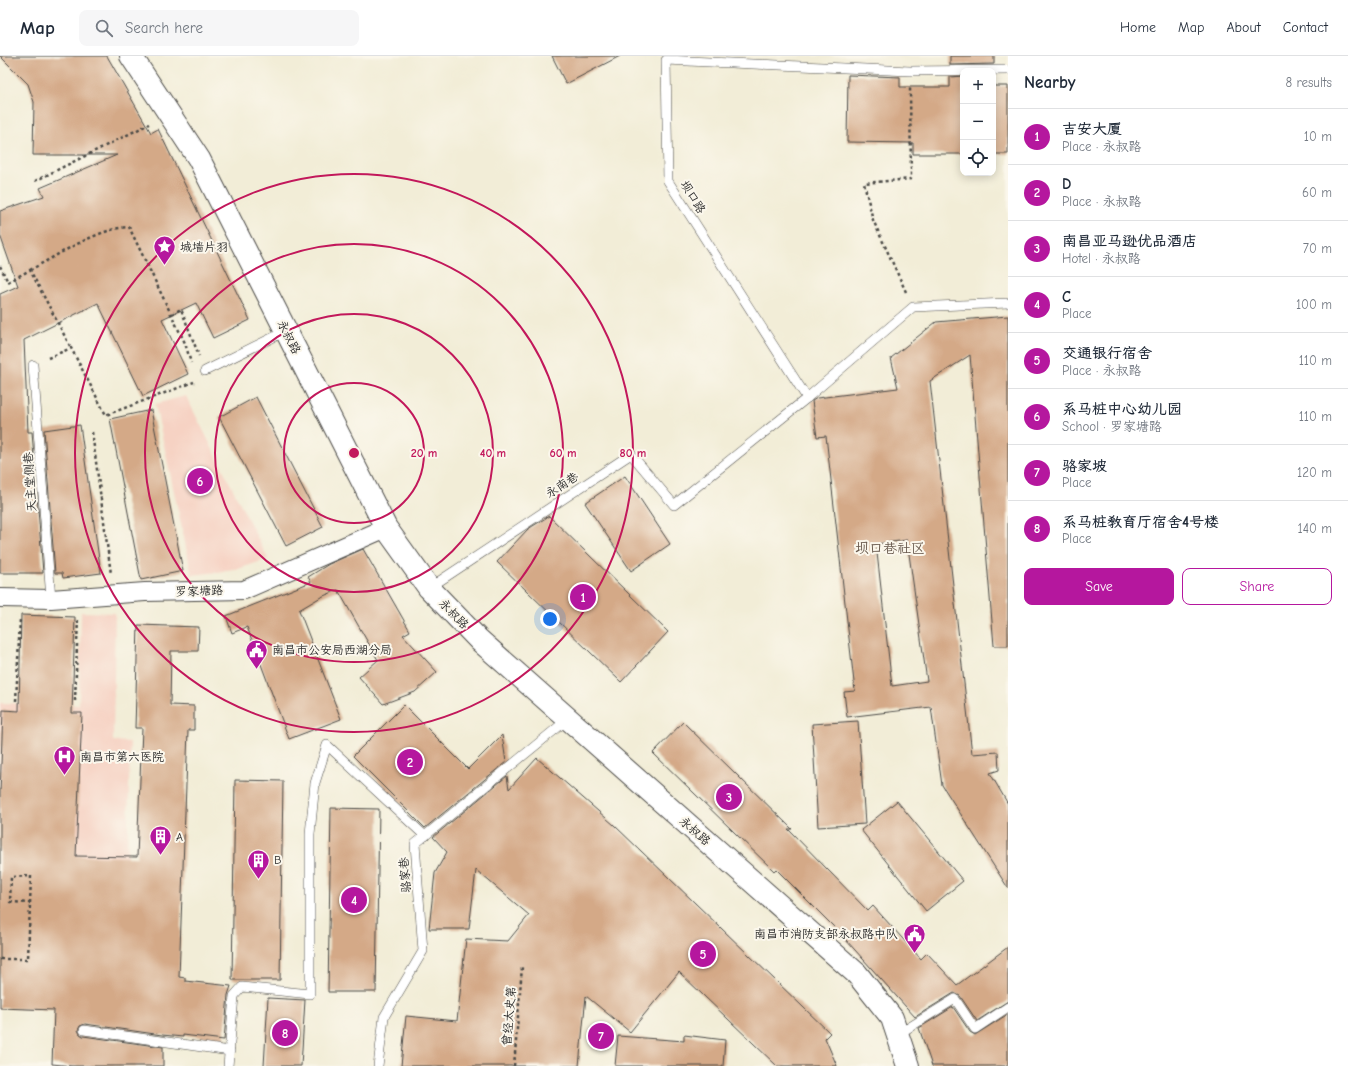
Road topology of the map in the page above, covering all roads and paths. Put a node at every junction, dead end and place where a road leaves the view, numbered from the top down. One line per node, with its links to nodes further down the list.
1 (131, 56): 5 (street, 永叔路)
2 (666, 58): 4 (lane, 坝口路); 18 (lane, 坝口路)
3 (1008, 70): 4 (lane, 坝口路)
4 (910, 71): 10 (path)
5 (169, 114): 6 (path); 12 (street, 永叔路)
6 (35, 181)
7 (0, 266): 8 (path)
8 (30, 270): 11 (path); 13 (path)
9 (1008, 303): 10 (lane)
10 (913, 307): 18 (lane)
11 (172, 314): 15 (path); 16 (path)
12 (286, 331): 16 (lane); 20 (street, 永叔路)
13 (70, 348): 14 (path); 17 (path)
14 (34, 365): 26 (lane, 天主堂侧巷)
15 (192, 366)
16 (205, 371)
17 (196, 381)
18 (807, 398): 21 (lane, 永南巷)
19 (92, 432): 22 (path)
20 (386, 528): 21 (street, 永叔路); 22 (street, 罗家塘路)
21 (429, 588): 29 (street, 永叔路)
22 (113, 594): 23 (street, 罗家塘路)
23 (79, 597): 26 (street, 罗家塘路); 28 (path)
24 (0, 598): 25 (street, 罗家塘路)
25 (21, 598): 26 (street, 罗家塘路); 27 (path)
26 (51, 599)
27 (16, 701)
28 (75, 701)
29 (568, 719): 30 (lane, 骆家巷); 36 (street, 永叔路)
30 (426, 836): 37 (lane); 39 (lane, 骆家巷)
31 (30, 903): 31 (path); 32 (path)
32 (0, 959)
33 (522, 967): 40 (path, 曾经太史第)
34 (1008, 1007): 36 (lane)
35 (84, 1030): 37 (lane)
36 (897, 1035): 41 (street, 永叔路)
37 (230, 1051): 38 (lane)
38 (228, 1066)
39 (378, 1066)
40 (514, 1066)
41 (908, 1066)

